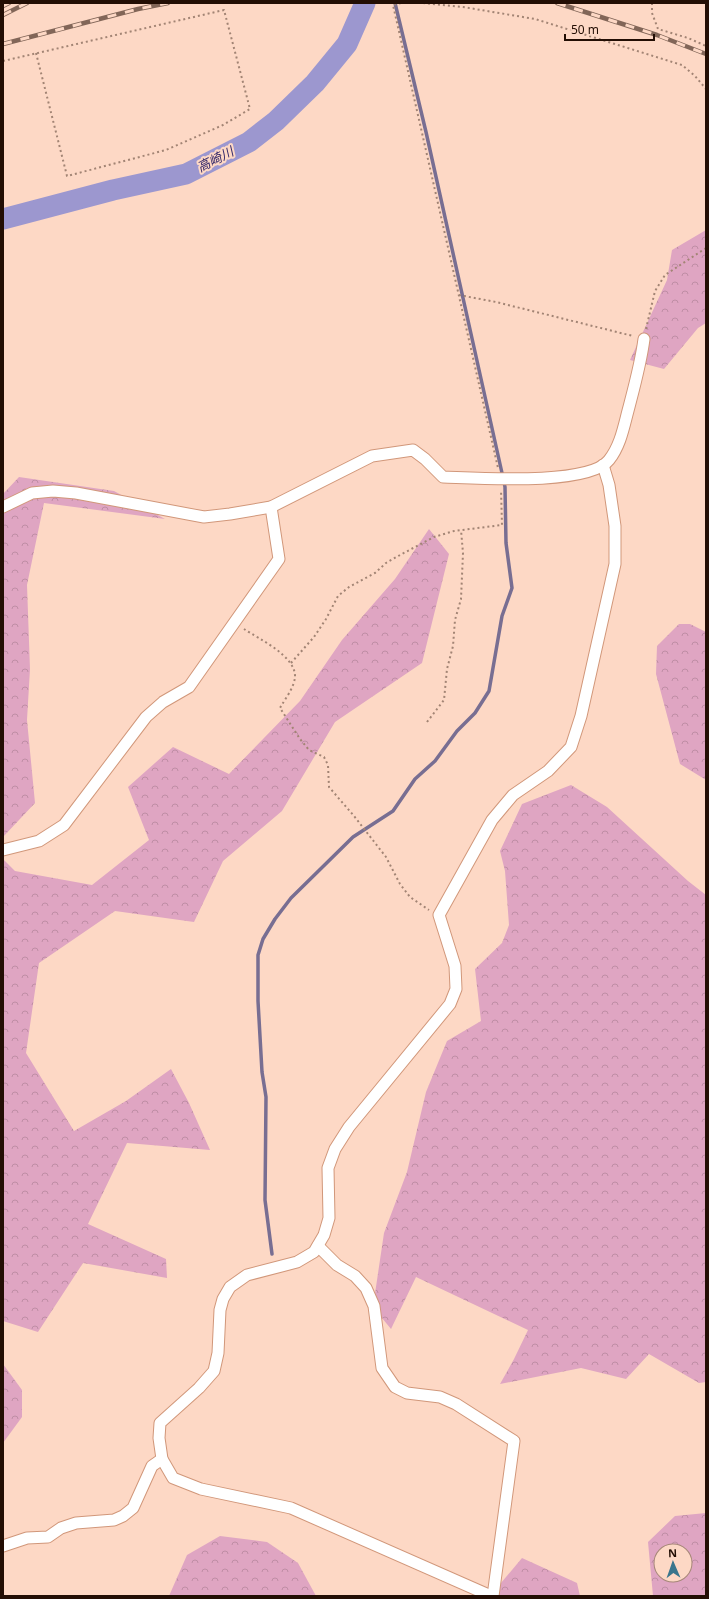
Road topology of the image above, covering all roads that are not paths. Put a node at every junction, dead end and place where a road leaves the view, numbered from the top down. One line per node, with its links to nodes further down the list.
1 (644, 338): 2 (street)
2 (604, 465): 4 (street); 6 (street)
3 (3, 507): 4 (street)
4 (270, 507): 5 (street)
5 (3, 850)
6 (318, 1246): 7 (street); 9 (street)
7 (162, 1459): 8 (street); 9 (street)
8 (3, 1546)
9 (492, 1596)

